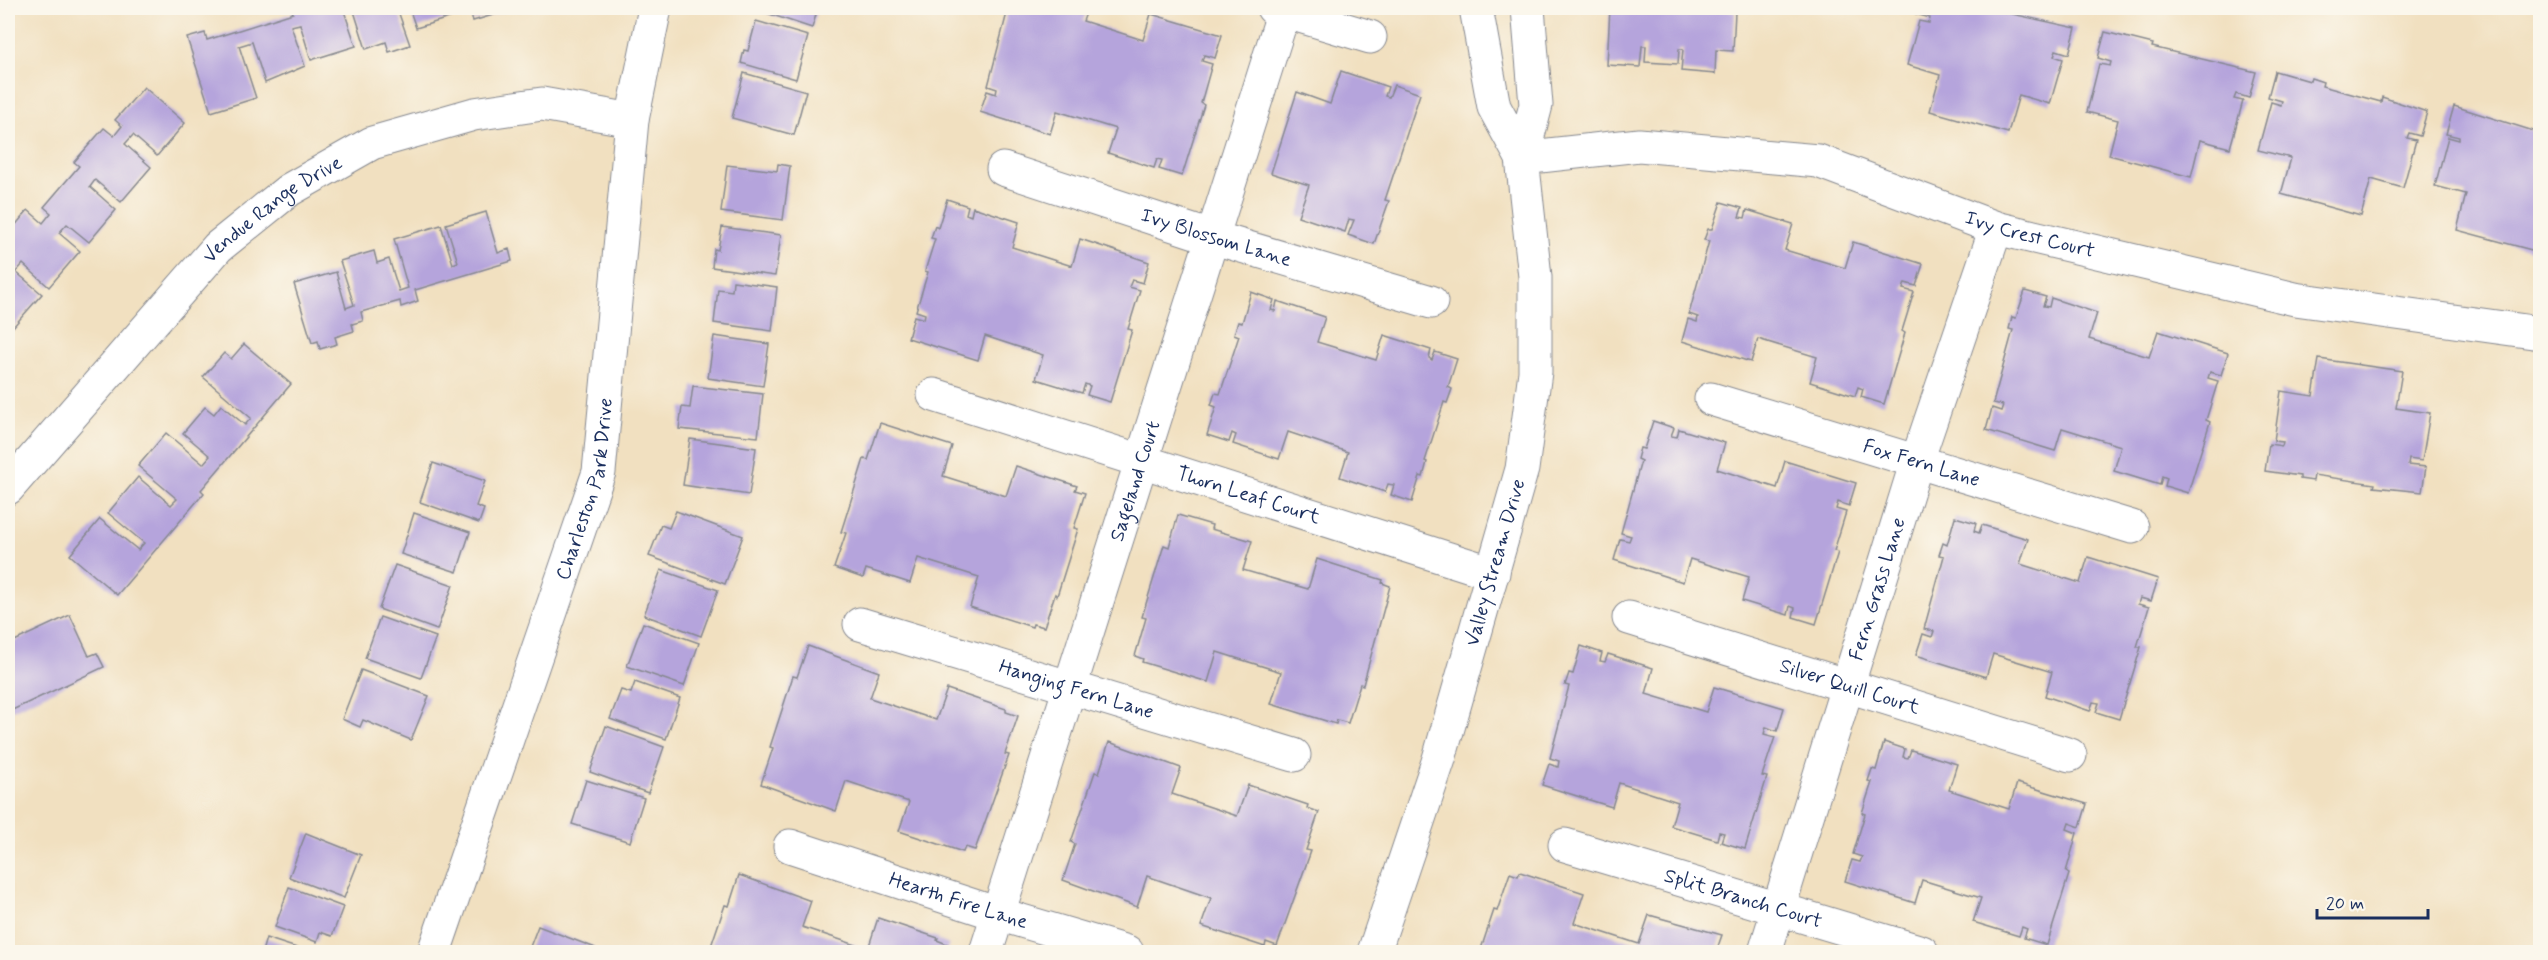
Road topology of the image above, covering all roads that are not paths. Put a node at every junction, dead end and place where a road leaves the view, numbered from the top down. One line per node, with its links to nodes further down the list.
1 (656, 8): 6 (street, Charleston Park Drive)
2 (1476, 8): 7 (street, Valley Stream Drive)
3 (1528, 8): 7 (street, Valley Stream Drive)
4 (1279, 9): 5 (street); 10 (street, Sageland Court)
5 (1370, 37)
6 (632, 120): 17 (street, Vendue Range Drive); 30 (street, Charleston Park Drive)
7 (1522, 158): 9 (street, Ivy Crest Court); 19 (street, Valley Stream Drive)
8 (1003, 169): 10 (street, Ivy Blossom Lane)
9 (1996, 228): 12 (street, Ivy Crest Court); 15 (street, Fern Grass Lane)
10 (1211, 237): 11 (street, Ivy Blossom Lane); 16 (street, Sageland Court)
11 (1431, 302)
12 (2541, 333)
13 (934, 395): 16 (street, Thorn Leaf Court)
14 (1711, 399): 15 (street, Fox Fern Lane)
15 (1917, 461): 18 (street, Fox Fern Lane); 22 (street, Fern Grass Lane)
16 (1142, 463): 19 (street, Thorn Leaf Court); 23 (street, Sageland Court)
17 (8, 488)
18 (2132, 527)
19 (1493, 573): 33 (street, Valley Stream Drive)
20 (1629, 618): 22 (street, Silver Quill Court)
21 (860, 624): 23 (street, Hanging Fern Lane)
22 (1846, 686): 25 (street, Silver Quill Court); 28 (street, Fern Grass Lane)
23 (1072, 688): 24 (street, Hanging Fern Lane); 29 (street, Sageland Court)
24 (1294, 755)
25 (2070, 755)
26 (1565, 845): 28 (street, Split Branch Court)
27 (790, 846): 29 (street, Hearth Fire Lane)
28 (1779, 909): 34 (street, Fern Grass Lane); 35 (street, Split Branch Court)
29 (998, 914): 31 (street, Sageland Court); 32 (street, Hearth Fire Lane)
30 (434, 952)
31 (986, 952)
32 (1127, 952)
33 (1374, 952)
34 (1765, 952)
35 (1922, 952)

